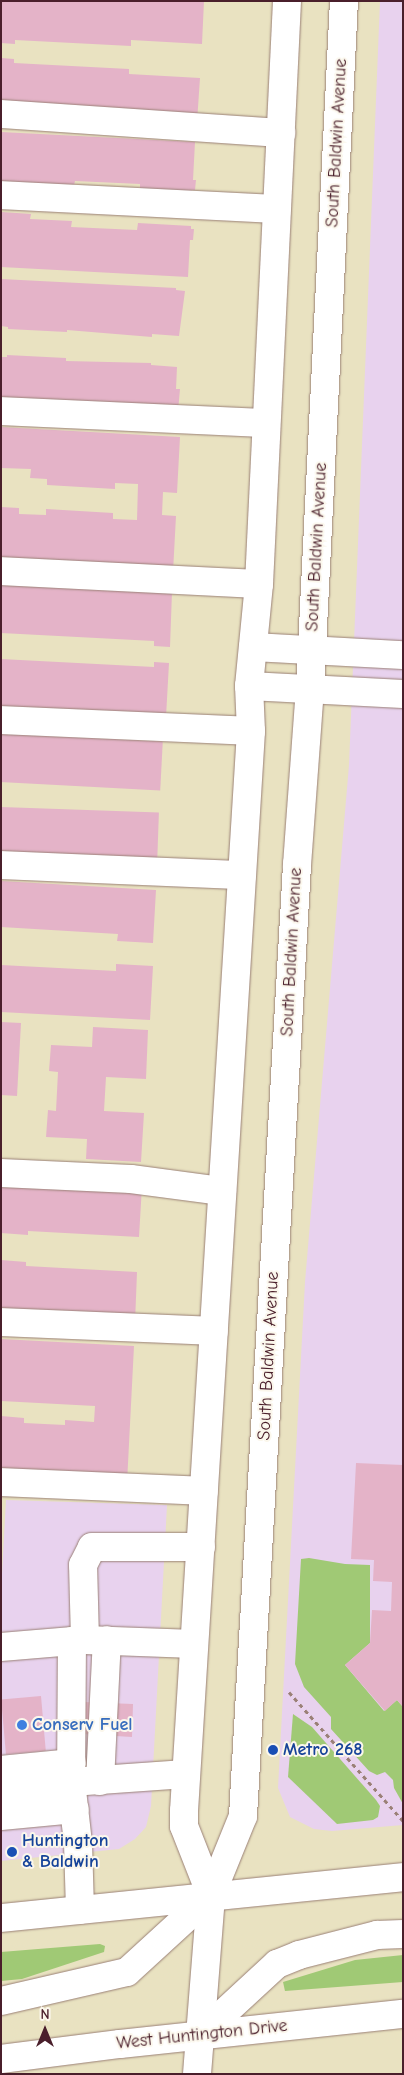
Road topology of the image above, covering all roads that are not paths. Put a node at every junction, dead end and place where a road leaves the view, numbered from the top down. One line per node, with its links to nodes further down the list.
1 (287, 1): 4 (main road, South Baldwin Avenue)
2 (344, 1): 12 (main road, South Baldwin Avenue)
3 (1, 114): 4 (main road)
4 (281, 132): 6 (main road, South Baldwin Avenue)
5 (1, 195): 6 (main road)
6 (277, 209): 8 (main road, South Baldwin Avenue)
7 (1, 411): 8 (main road)
8 (266, 423): 10 (main road, South Baldwin Avenue)
9 (1, 571): 10 (main road)
10 (259, 584): 11 (main road, South Baldwin Avenue)
11 (253, 647): 12 (main road); 14 (main road, South Baldwin Avenue)
12 (312, 650): 13 (main road); 15 (main road, South Baldwin Avenue)
13 (403, 654)
14 (249, 686): 15 (main road); 18 (main road, South Baldwin Avenue)
15 (310, 688): 16 (main road); 39 (main road, South Baldwin Avenue)
16 (403, 694)
17 (1, 720): 18 (main road)
18 (251, 731): 20 (main road, South Baldwin Avenue)
19 (1, 865): 20 (main road)
20 (242, 875): 22 (main road, South Baldwin Avenue)
21 (1, 1173): 22 (main road)
22 (222, 1191): 25 (main road, South Baldwin Avenue)
23 (1, 1322): 25 (main road)
24 (1, 1334): 25 (main road)
25 (213, 1338): 27 (main road, South Baldwin Avenue)
26 (1, 1482): 27 (main road)
27 (204, 1491): 28 (main road, South Baldwin Avenue)
28 (201, 1547): 29 (main road); 30 (main road, South Baldwin Avenue)
29 (97, 1640): 30 (main road); 31 (main road); 34 (main road); 35 (main road)
30 (194, 1644): 33 (main road, South Baldwin Avenue)
31 (1, 1647)
32 (1, 1770): 35 (main road)
33 (186, 1774): 34 (main road); 39 (main road, South Baldwin Avenue)
34 (109, 1780): 35 (main road)
35 (72, 1785): 36 (main road); 37 (main road); 40 (main road)
36 (1, 1794)
37 (1, 1816)
38 (403, 1877): 39 (main road)
39 (211, 1896): 40 (main road); 43 (main road); 45 (main road, South Baldwin Avenue)
40 (80, 1910): 41 (main road)
41 (1, 1918)
42 (403, 1934): 45 (main road)
43 (1, 2000)
44 (403, 2014): 45 (main road, West Huntington Drive)
45 (200, 2035): 46 (main road, West Huntington Drive); 47 (main road, South Baldwin Avenue)
46 (1, 2059)
47 (198, 2074)

